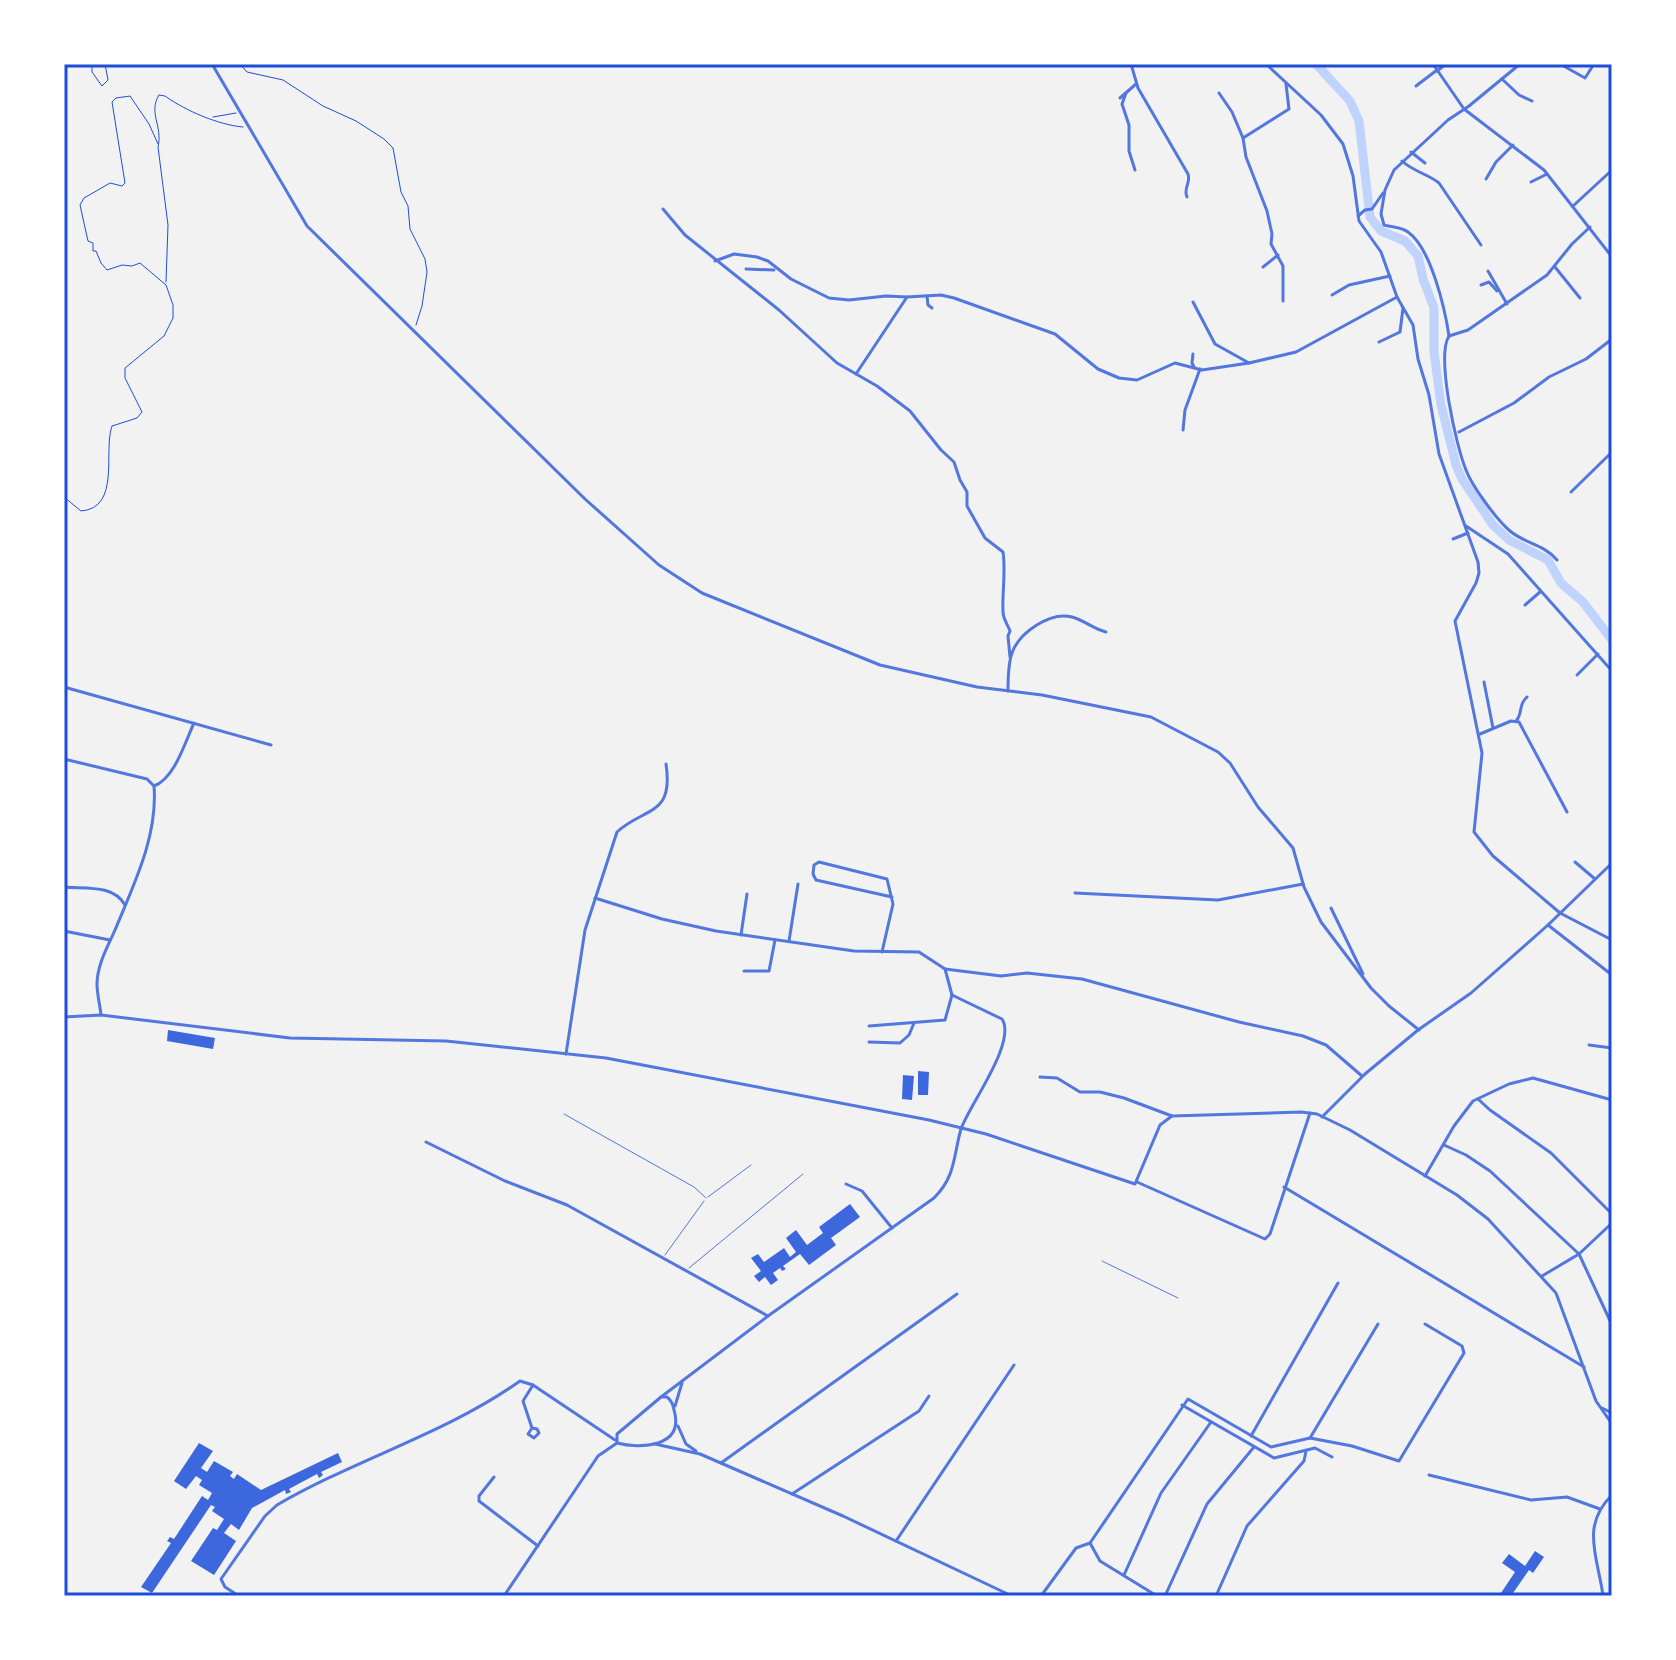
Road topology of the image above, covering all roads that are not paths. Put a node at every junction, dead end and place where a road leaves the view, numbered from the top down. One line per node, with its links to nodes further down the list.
1 (212, 64): 81 (street)
2 (1131, 64): 11 (street)
3 (1266, 64): 12 (street)
4 (1433, 64): 9 (street)
5 (1446, 64): 9 (street)
6 (1520, 64): 10 (street)
7 (1560, 64): 8 (street)
8 (1594, 64)
9 (1437, 71): 13 (street); 18 (street)
10 (1502, 79): 17 (street); 18 (street)
11 (1136, 84): 14 (street); 30 (street)
12 (1286, 84): 19 (street); 33 (street)
13 (1416, 86)
14 (1126, 93): 16 (street); 24 (street)
15 (1219, 93): 19 (street)
16 (1120, 98)
17 (1532, 101)
18 (1464, 109): 20 (street); 21 (street)
19 (1243, 138): 36 (street)
20 (1513, 145): 26 (street); 27 (street)
21 (1411, 152): 22 (street); 23 (street)
22 (1402, 161): 29 (street); 35 (street)
23 (1425, 163)
24 (1135, 170)
25 (1612, 170): 31 (street)
26 (1547, 174): 28 (street); 31 (street)
27 (1486, 179)
28 (1531, 182)
29 (1385, 190): 33 (street); 57 (street)
30 (1187, 197)
31 (1573, 206): 34 (street)
32 (663, 209): 38 (street)
33 (1358, 216): 44 (street)
34 (1590, 227): 37 (street); 40 (street)
35 (1481, 245)
36 (1278, 255): 39 (street); 52 (street)
37 (1612, 257)
38 (715, 261): 42 (street); 63 (street)
39 (1263, 267)
40 (1555, 267): 51 (street); 54 (street)
41 (746, 269): 42 (street)
42 (778, 270): 48 (street)
43 (1488, 271): 50 (street)
44 (1390, 276): 46 (street); 49 (street)
45 (1481, 285): 50 (street)
46 (1332, 295)
47 (927, 296): 48 (street); 55 (street); 62 (street)
48 (907, 297): 63 (street)
49 (1397, 297): 56 (street); 61 (street)
50 (1502, 297): 54 (street)
51 (1580, 298)
52 (1283, 301)
53 (1193, 302): 61 (street)
54 (1507, 304): 57 (street)
55 (932, 308)
56 (1403, 308): 59 (street); 68 (street)
57 (1449, 336): 65 (street)
58 (1612, 339): 65 (street)
59 (1379, 342)
60 (1193, 354): 62 (street)
61 (1249, 363): 62 (street)
62 (1197, 368): 64 (street)
63 (856, 374): 76 (street)
64 (1183, 430)
65 (1457, 432): 71 (street)
66 (1612, 452): 67 (street)
67 (1571, 492)
68 (1466, 526): 69 (street); 72 (street)
69 (1468, 533): 70 (street); 86 (street)
70 (1453, 539)
71 (1557, 560)
72 (1540, 592): 73 (street); 75 (street)
73 (1525, 605)
74 (1106, 632): 76 (street)
75 (1598, 654): 77 (street); 78 (street)
76 (1010, 657): 81 (street)
77 (1612, 671)
78 (1577, 675)
79 (1484, 682): 85 (street)
80 (64, 687): 84 (street)
81 (1008, 691): 96 (street)
82 (1527, 697): 83 (street)
83 (1516, 721): 85 (street); 91 (street)
84 (194, 723): 87 (street); 90 (street)
85 (1493, 728): 86 (street)
86 (1480, 734): 104 (street)
87 (271, 745)
88 (64, 759): 90 (street)
89 (666, 764): 101 (street)
90 (154, 786): 102 (street)
91 (1567, 812)
92 (1575, 862): 94 (street)
93 (1612, 863): 94 (street)
94 (1595, 879): 104 (street)
95 (798, 884): 111 (street)
96 (1303, 884): 98 (street); 116 (street)
97 (64, 887): 102 (street)
98 (1075, 893)
99 (747, 894): 107 (street)
100 (892, 897): 100 (street); 112 (street)
101 (595, 898): 107 (street); 126 (street)
102 (125, 905): 109 (street)
103 (1331, 908): 116 (street)
104 (1560, 913): 105 (street); 110 (street)
105 (1548, 925): 115 (street); 122 (street)
106 (64, 931): 109 (street)
107 (741, 935): 108 (street)
108 (775, 939): 111 (street); 114 (street)
109 (110, 940): 118 (street)
110 (1612, 940)
111 (789, 941): 112 (street)
112 (882, 952): 113 (street)
113 (945, 969): 117 (street); 127 (street)
114 (744, 971)
115 (1612, 975)
116 (1366, 981): 122 (street)
117 (952, 995): 120 (street); 135 (street)
118 (101, 1015): 119 (street); 126 (street)
119 (64, 1017)
120 (914, 1023): 121 (street); 123 (street)
121 (869, 1026)
122 (1419, 1030): 127 (street)
123 (869, 1042)
124 (1589, 1045): 125 (street)
125 (1612, 1048)
126 (566, 1054): 135 (street)
127 (1362, 1076): 134 (street)
128 (1040, 1077): 133 (street)
129 (1478, 1099): 130 (street); 137 (street); 145 (street)
130 (1612, 1100)
131 (1310, 1113): 133 (street); 134 (street); 143 (street)
132 (564, 1114): 144 (lane)
133 (1172, 1116): 141 (street)
134 (1322, 1117): 140 (street)
135 (961, 1129): 141 (street); 147 (street)
136 (426, 1142): 149 (street)
137 (1444, 1145): 140 (street); 148 (street)
138 (751, 1165): 144 (lane)
139 (803, 1174): 151 (lane)
140 (1425, 1176): 152 (street)
141 (1137, 1182): 143 (street)
142 (846, 1184): 147 (street)
143 (1284, 1187): 161 (street)
144 (706, 1198): 149 (lane)
145 (1612, 1214)
146 (1612, 1223): 148 (street)
147 (892, 1228): 156 (street)
148 (1579, 1254): 152 (street); 159 (street)
149 (663, 1257): 151 (street)
150 (1102, 1261): 155 (lane)
151 (687, 1270): 156 (street)
152 (1542, 1276): 161 (street)
153 (1338, 1283): 173 (street)
154 (957, 1294): 181 (street)
155 (1178, 1298)
156 (768, 1316): 162 (street)
157 (1378, 1324): 174 (street)
158 (1425, 1324): 174 (street)
159 (1612, 1325)
160 (1014, 1365): 187 (street)
161 (1584, 1367): 167 (street)
162 (684, 1380): 165 (street); 168 (street)
163 (533, 1385): 172 (street); 175 (street); 191 (street)
164 (929, 1396): 184 (street)
165 (661, 1397): 168 (street); 175 (street)
166 (1182, 1405): 170 (street); 173 (street); 188 (street)
167 (1601, 1408): 169 (street); 171 (street)
168 (675, 1411): 176 (street); 179 (street)
169 (1612, 1413)
170 (1211, 1422): 177 (street); 190 (street)
171 (1612, 1424)
172 (532, 1428)
173 (1250, 1436): 174 (street)
174 (1310, 1438)
175 (616, 1442): 176 (street); 189 (street)
176 (655, 1444): 179 (street)
177 (1254, 1447): 178 (street); 196 (street)
178 (1306, 1451): 180 (street); 197 (street)
179 (700, 1454): 181 (street)
180 (1332, 1457)
181 (721, 1463): 184 (street)
182 (1429, 1475): 186 (street)
183 (494, 1477): 189 (street)
184 (792, 1494): 187 (street)
185 (1612, 1495): 186 (street)
186 (1600, 1509): 198 (street)
187 (896, 1541): 193 (street)
188 (1090, 1543): 190 (street); 194 (street)
189 (538, 1546): 192 (street)
190 (1124, 1575): 195 (street)
191 (239, 1596)
192 (504, 1596)
193 (1012, 1596)
194 (1041, 1596)
195 (1157, 1596)
196 (1165, 1596)
197 (1216, 1596)
198 (1603, 1596)

